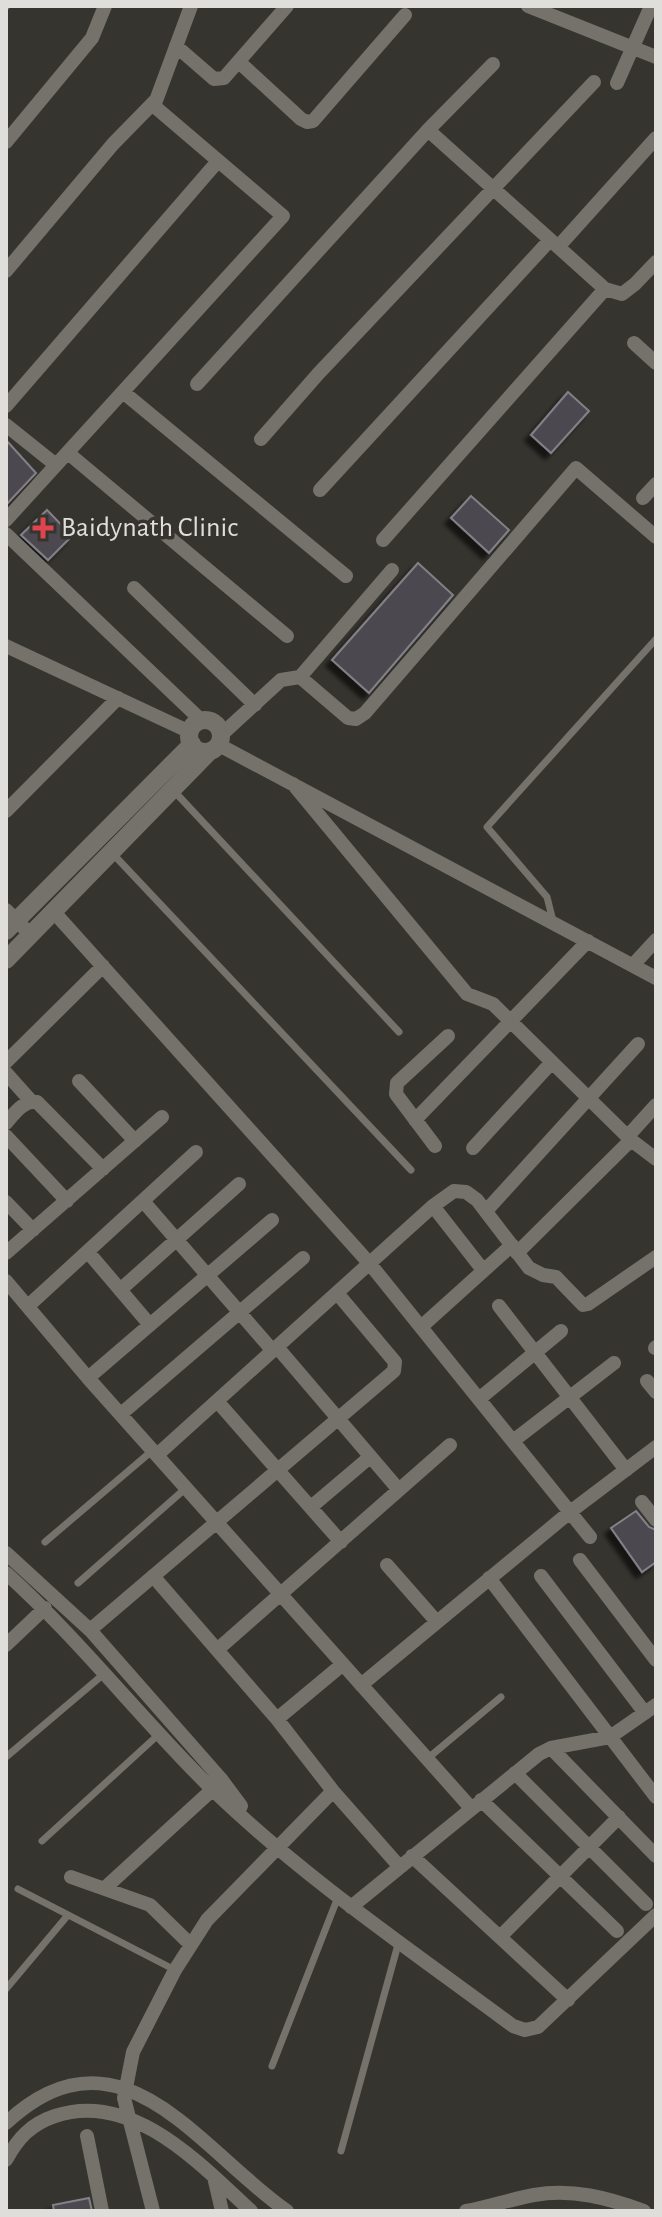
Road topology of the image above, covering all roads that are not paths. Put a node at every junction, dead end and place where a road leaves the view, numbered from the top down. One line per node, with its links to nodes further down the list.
1 (105, 6): 17 (street)
2 (191, 6): 7 (street)
3 (287, 6): 10 (street)
4 (651, 6): 8 (street)
5 (538, 8): 8 (street)
6 (405, 15): 10 (street)
7 (176, 46): 10 (street); 14 (street)
8 (633, 47): 9 (street); 13 (street)
9 (656, 57)
10 (239, 62)
11 (493, 64): 15 (street)
12 (594, 82): 19 (street)
13 (617, 83)
14 (156, 100): 18 (street); 22 (street)
15 (428, 130): 19 (street); 26 (street)
16 (656, 138): 20 (street)
17 (6, 142)
18 (218, 161): 27 (street); 28 (street)
19 (494, 190): 20 (street); 30 (street)
20 (554, 244): 23 (street); 34 (street)
21 (656, 262): 23 (street)
22 (6, 271)
23 (605, 289): 39 (street)
24 (634, 343): 25 (street)
25 (656, 363)
26 (197, 384)
27 (123, 392): 31 (street); 41 (street)
28 (6, 406)
29 (6, 425): 32 (street)
30 (261, 439)
31 (68, 453): 32 (street); 43 (street)
32 (56, 465): 36 (street)
33 (656, 484): 35 (street)
34 (320, 490)
35 (643, 498)
36 (6, 520)
37 (6, 534): 49 (street)
38 (656, 537): 46 (street)
39 (383, 540)
40 (392, 570): 46 (street)
41 (346, 576)
42 (134, 588): 48 (street)
43 (287, 636)
44 (656, 639): 57 (lane)
45 (6, 646): 47 (street)
46 (300, 677): 48 (street)
47 (118, 698): 49 (street); 53 (street)
48 (255, 705): 50 (street)
49 (194, 732): 50 (street); 50 (street); 56 (street)
50 (217, 744): 51 (street); 52 (street)
51 (293, 784): 57 (street); 65 (street)
52 (174, 791): 54 (street); 66 (lane)
53 (6, 811)
54 (112, 852): 55 (street); 87 (lane)
55 (53, 911): 58 (street); 63 (street)
56 (9, 920): 58 (street)
57 (553, 922): 60 (street)
58 (30, 934): 61 (street)
59 (656, 940): 62 (street)
60 (588, 941): 62 (street); 65 (street)
61 (6, 960)
62 (633, 965): 64 (street)
63 (103, 966): 69 (street); 102 (street)
64 (656, 978)
65 (511, 1021): 70 (street); 77 (street)
66 (399, 1032)
67 (448, 1036): 77 (street)
68 (638, 1044): 73 (street)
69 (6, 1062)
70 (552, 1062): 73 (street); 83 (street)
71 (6, 1073): 74 (street)
72 (79, 1081): 81 (street)
73 (590, 1099): 80 (street); 93 (street)
74 (31, 1101): 78 (street); 86 (street)
75 (656, 1105): 80 (street)
76 (162, 1117): 81 (street)
77 (415, 1120): 82 (street)
78 (6, 1123)
79 (6, 1136): 89 (street)
80 (629, 1138): 85 (street); 97 (street)
81 (135, 1141): 86 (street)
82 (435, 1146)
83 (473, 1148)
84 (196, 1152): 90 (street)
85 (656, 1159)
86 (103, 1169): 89 (street)
87 (411, 1170)
88 (239, 1184): 96 (street)
89 (67, 1201): 95 (street)
90 (143, 1201): 96 (street); 98 (street)
91 (6, 1202): 95 (street)
92 (433, 1206): 93 (street); 102 (street); 103 (street)
93 (486, 1211): 97 (street)
94 (272, 1220): 104 (street)
95 (33, 1230): 99 (street)
96 (176, 1240): 104 (street); 106 (street)
97 (514, 1249): 100 (street); 103 (street)
98 (88, 1252): 106 (street); 108 (street)
99 (6, 1253)
100 (656, 1257)
101 (303, 1258): 110 (street)
102 (370, 1264): 107 (street); 112 (street)
103 (483, 1270): 112 (street)
104 (207, 1275): 110 (street); 111 (street)
105 (6, 1281): 108 (street)
106 (120, 1290): 111 (street)
107 (337, 1293): 114 (street); 122 (street)
108 (28, 1306): 117 (street)
109 (499, 1306): 115 (street)
110 (239, 1313): 114 (street); 121 (street)
111 (150, 1325): 117 (street)
112 (421, 1327): 119 (street)
113 (561, 1331): 115 (street)
114 (275, 1349): 120 (street); 122 (street)
115 (536, 1352): 118 (street); 119 (street)
116 (614, 1363): 118 (street)
117 (88, 1378): 121 (street)
118 (571, 1398): 123 (street); 129 (street)
119 (479, 1399): 123 (street)
120 (217, 1401): 126 (street); 128 (street)
121 (121, 1414): 126 (street)
122 (339, 1419): 127 (street); 128 (street)
123 (513, 1441): 134 (street)
124 (450, 1445): 131 (street)
125 (656, 1447): 129 (street)
126 (155, 1453): 130 (street); 138 (lane)
127 (370, 1457): 131 (street); 133 (street)
128 (278, 1470): 133 (street); 136 (street)
129 (626, 1470): 134 (street)
130 (186, 1488): 136 (street); 147 (lane)
131 (399, 1490): 139 (street)
132 (642, 1502): 135 (street)
133 (311, 1507): 139 (street)
134 (570, 1512): 137 (street); 146 (street)
135 (656, 1520)
136 (216, 1522): 144 (street); 148 (street)
137 (590, 1537)
138 (45, 1542)
139 (341, 1542): 148 (street)
140 (6, 1553): 151 (street)
141 (580, 1560): 154 (street)
142 (387, 1565): 150 (street)
143 (6, 1573): 149 (street)
144 (153, 1576): 151 (street); 153 (street)
145 (541, 1576): 159 (street)
146 (489, 1578): 150 (street); 162 (street)
147 (78, 1583)
148 (281, 1595): 153 (street); 155 (street)
149 (45, 1608): 152 (street); 156 (street)
150 (437, 1622): 157 (street)
151 (90, 1630): 172 (street)
152 (6, 1645)
153 (217, 1650): 160 (street)
154 (656, 1660)
155 (343, 1664): 157 (street); 160 (street)
156 (105, 1673): 161 (street); 164 (lane)
157 (361, 1685): 165 (street)
158 (501, 1697): 165 (lane)
159 (650, 1709): 162 (street)
160 (277, 1719): 168 (street)
161 (160, 1733): 167 (street); 173 (lane)
162 (610, 1737): 163 (street); 169 (street)
163 (551, 1748): 166 (street); 171 (street)
164 (6, 1757)
165 (427, 1759): 170 (street)
166 (515, 1773): 170 (street); 175 (street)
167 (213, 1789): 172 (street); 181 (street)
168 (333, 1791): 174 (street); 178 (street)
169 (656, 1797)
170 (476, 1804): 176 (street); 179 (street)
171 (619, 1817): 175 (street); 177 (street)
172 (258, 1829): 174 (street)
173 (42, 1841)
174 (276, 1848): 183 (street); 190 (street)
175 (589, 1848): 179 (street); 185 (street)
176 (412, 1856): 178 (street); 188 (street)
177 (656, 1856)
178 (399, 1866): 184 (street)
179 (560, 1876): 187 (street); 188 (street)
180 (71, 1877): 181 (street)
181 (105, 1888): 190 (street)
182 (18, 1889): 186 (lane)
183 (338, 1897): 184 (street); 194 (lane)
184 (351, 1907): 189 (street)
185 (651, 1909): 193 (street)
186 (68, 1915): 191 (lane); 192 (lane)
187 (617, 1931)
188 (500, 1937): 193 (street)
189 (399, 1941): 193 (street); 199 (lane)
190 (190, 1944): 191 (street)
191 (175, 1970): 195 (street)
192 (6, 1989)
193 (568, 2000)
194 (272, 2066)
195 (126, 2089): 196 (street); 197 (street); 206 (street)
196 (130, 2118): 200 (street); 201 (street); 203 (street)
197 (6, 2123)
198 (87, 2136): 202 (street)
199 (341, 2151)
200 (6, 2160)
201 (214, 2177): 204 (street); 205 (street)
202 (102, 2211)
203 (153, 2211)
204 (222, 2211)
205 (251, 2211)
206 (287, 2211)
207 (466, 2211): 208 (street)
208 (644, 2211)

